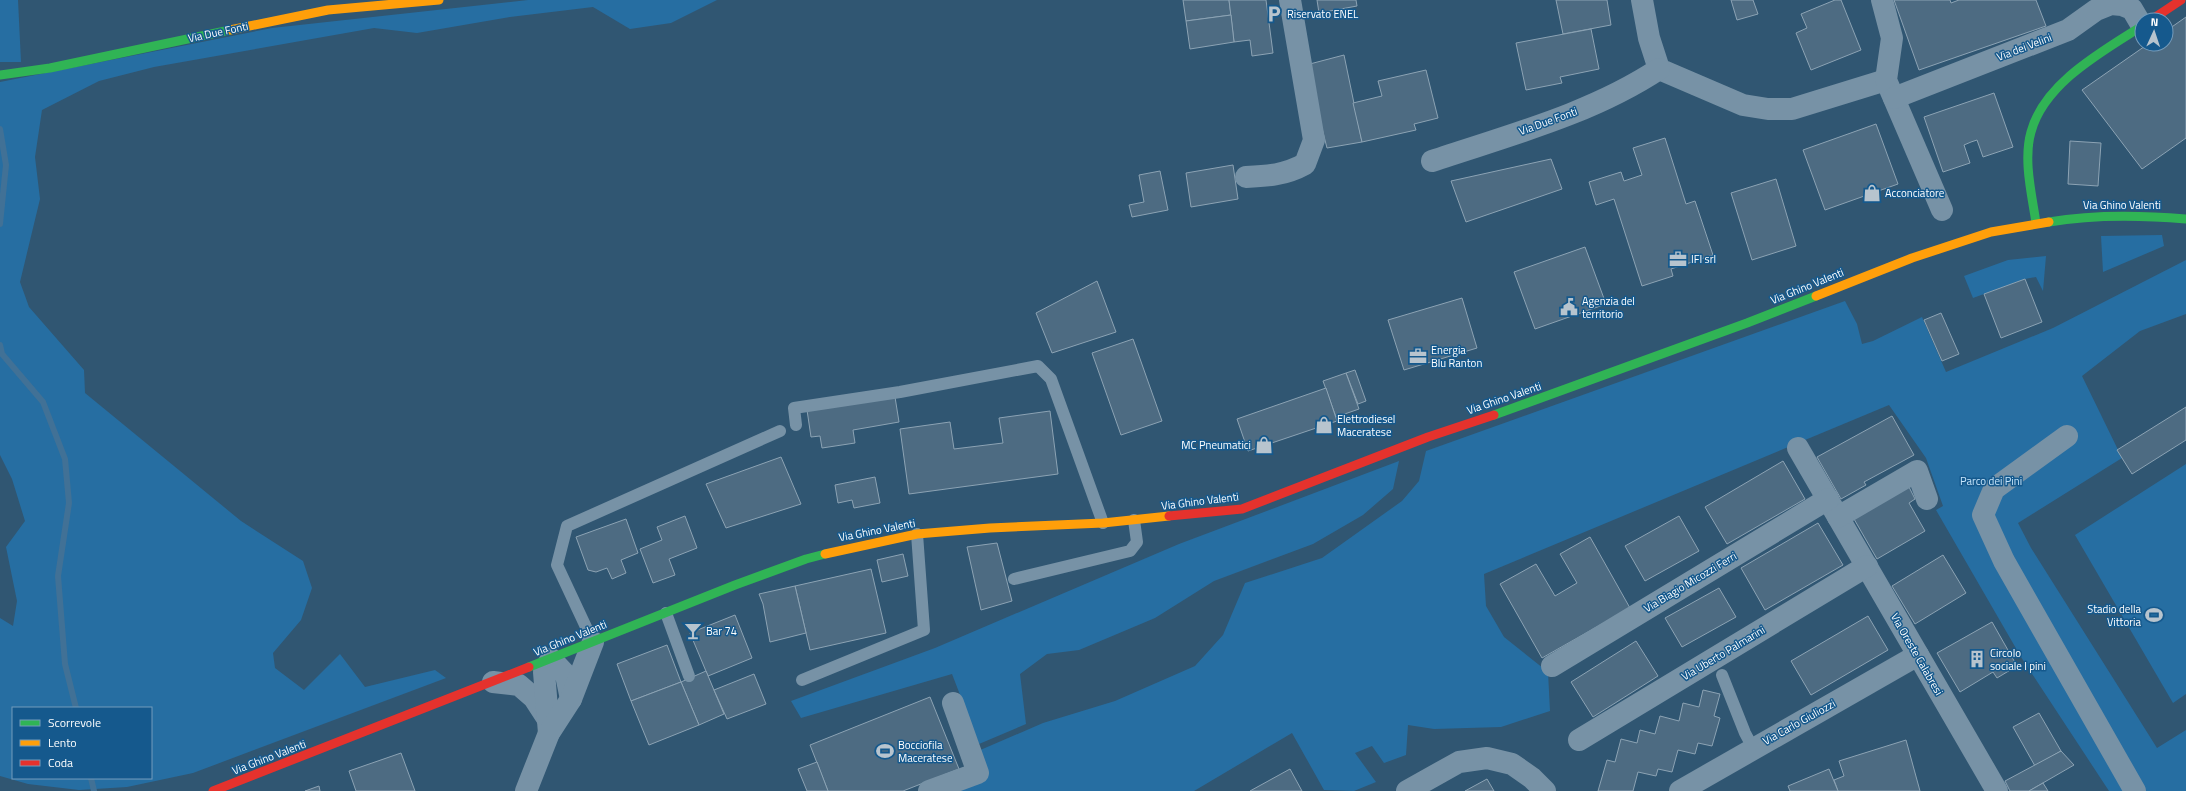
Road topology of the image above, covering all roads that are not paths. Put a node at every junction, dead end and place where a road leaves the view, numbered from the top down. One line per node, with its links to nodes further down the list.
1 (439, 0): 10 (main road, Via Due Fonti)
2 (1290, 0): 13 (street)
3 (1642, 0): 9 (street)
4 (1882, 0): 11 (street)
5 (2181, 0): 7 (main road)
6 (2134, 12): 11 (street, Via dei Velini)
7 (2163, 12)
8 (2134, 31): 16 (main road)
9 (1659, 69): 11 (street); 12 (street, Via Due Fonti)
10 (0, 75)
11 (1890, 89): 14 (street)
12 (1432, 161)
13 (1246, 177)
14 (1942, 210)
15 (2186, 219): 16 (main road, Via Ghino Valenti)
16 (2036, 223): 23 (main road, Via Ghino Valenti)
17 (796, 425): 24 (lane)
18 (780, 431): 29 (lane)
19 (2067, 436): 49 (street)
20 (1798, 448): 22 (street, Via Oreste Calabresi)
21 (1927, 499): 22 (street)
22 (1833, 508): 26 (street, Via Oreste Calabresi); 32 (street, Via Biagio Micozzi Ferri)
23 (1134, 520): 24 (main road, Via Ghino Valenti); 27 (lane)
24 (1103, 523): 25 (main road, Via Ghino Valenti)
25 (918, 534): 28 (main road, Via Ghino Valenti); 35 (lane)
26 (1867, 566): 30 (street, Via Oreste Calabresi); 40 (street, Via Uberto Palmarini)
27 (1014, 579)
28 (666, 613): 29 (main road, Via Ghino Valenti); 34 (lane)
29 (593, 642): 31 (main road, Via Ghino Valenti); 37 (street)
30 (1918, 655): 41 (street, Via Carlo Giuliozzi); 48 (street, Via Oreste Calabresi)
31 (551, 659): 36 (main road, Via Ghino Valenti); 37 (street); 39 (street)
32 (1552, 666)
33 (1722, 675): 41 (lane)
34 (689, 676)
35 (802, 680)
36 (493, 682): 39 (street); 42 (main road, Via Ghino Valenti)
37 (571, 699): 39 (street)
38 (953, 703): 44 (street)
39 (548, 726): 43 (street)
40 (1579, 740)
41 (1753, 748): 47 (street, Via Carlo Giuliozzi)
42 (213, 791)
43 (526, 791)
44 (929, 791)
45 (1407, 791): 46 (street)
46 (1545, 791)
47 (1680, 791)
48 (1996, 791)
49 (2135, 791)

